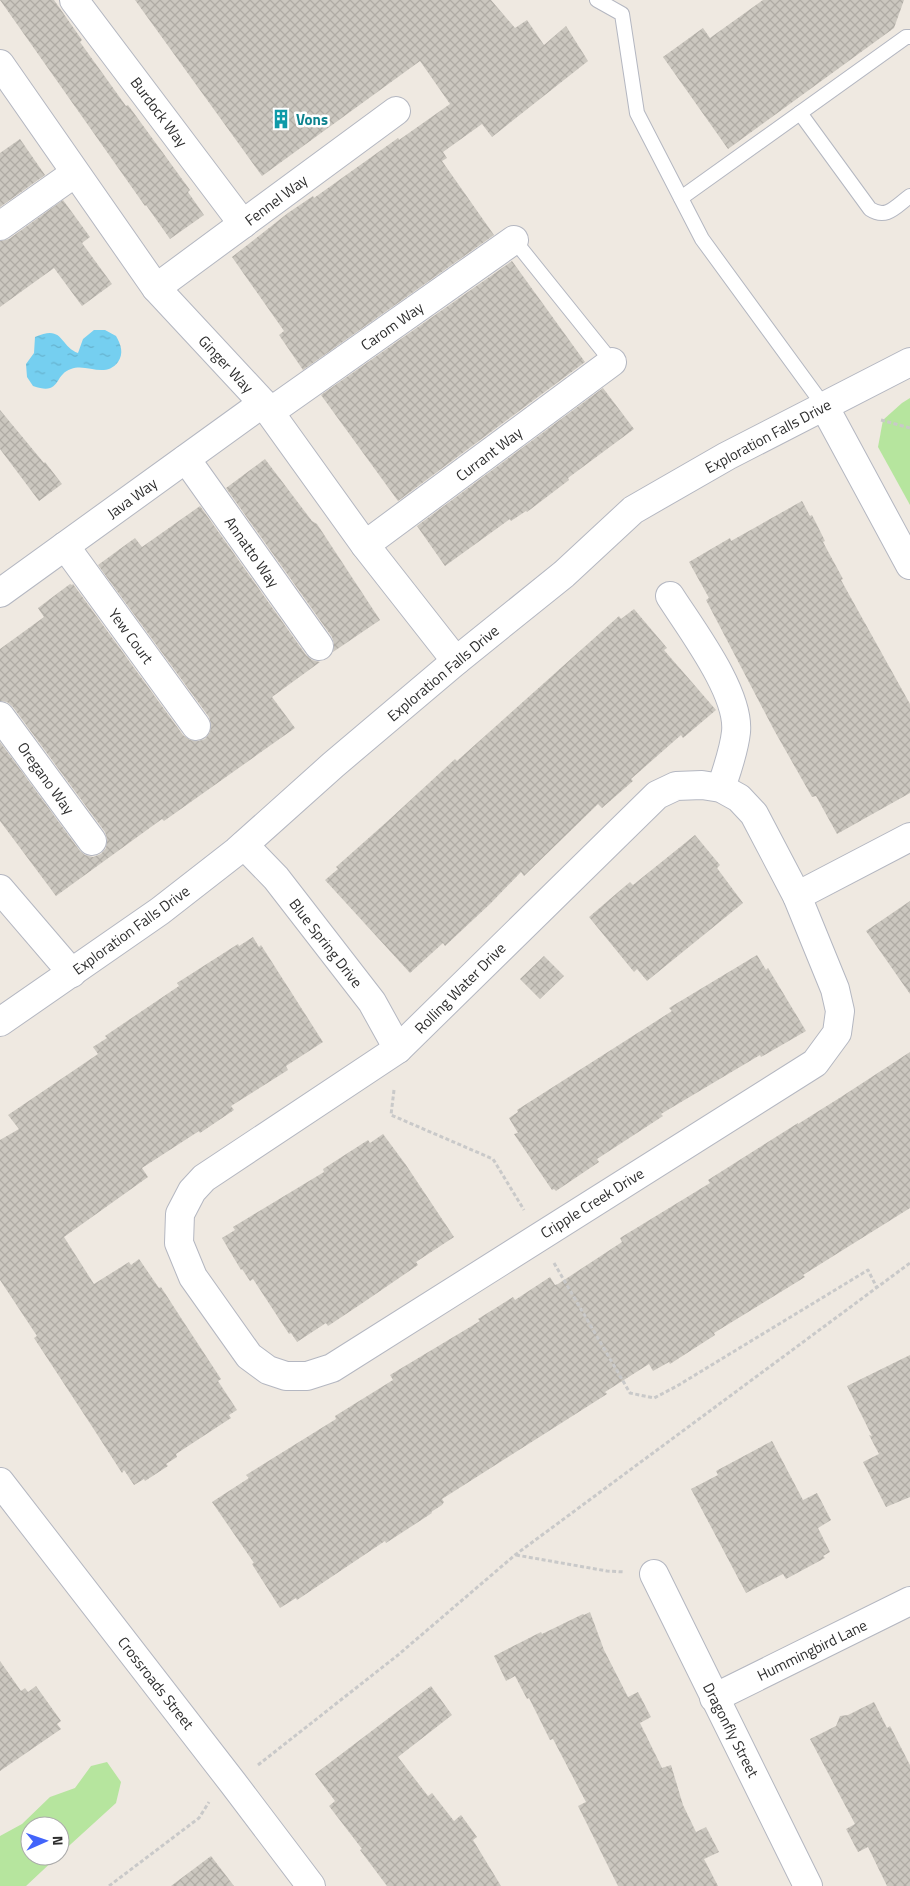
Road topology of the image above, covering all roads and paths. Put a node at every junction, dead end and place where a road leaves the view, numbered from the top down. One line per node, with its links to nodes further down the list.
1 (74, 0): 10 (street, Burdock Way)
2 (597, 0): 9 (lane)
3 (910, 37): 6 (lane)
4 (0, 64): 7 (street, Ginger Way)
5 (396, 111): 10 (street, Fennel Way)
6 (800, 113): 8 (lane); 9 (lane)
7 (75, 172): 11 (street); 13 (street, Ginger Way)
8 (910, 196)
9 (681, 198): 16 (lane)
10 (243, 224): 13 (street, Fennel Way)
11 (0, 226)
12 (514, 240): 14 (lane); 17 (street, Carom Way)
13 (156, 288): 17 (street, Ginger Way)
14 (612, 362): 21 (street, Currant Way)
15 (910, 362): 16 (street, Exploration Falls Drive)
16 (824, 406): 23 (street); 27 (street, Exploration Falls Drive)
17 (266, 408): 20 (street, Java Way); 21 (street, Ginger Way)
18 (881, 420): 19 (path)
19 (910, 428)
20 (186, 459): 22 (street, Java Way); 26 (street, Annatto Way)
21 (365, 545): 27 (street, Ginger Way)
22 (65, 546): 24 (street, Java Way); 29 (street, Yew Court)
23 (910, 565)
24 (0, 594)
25 (670, 596): 30 (street)
26 (318, 646)
27 (456, 662): 33 (street, Exploration Falls Drive)
28 (0, 716): 32 (street, Oregano Way)
29 (196, 726)
30 (721, 788): 35 (street, Rolling Water Drive); 38 (street, Rolling Water Drive)
31 (910, 837): 35 (street)
32 (92, 841)
33 (244, 845): 36 (street, Exploration Falls Drive); 38 (street, Blue Spring Drive)
34 (0, 889): 36 (street)
35 (797, 896): 39 (street, Cripple Creek Drive)
36 (72, 973): 37 (street, Exploration Falls Drive)
37 (0, 1022)
38 (398, 1049): 39 (path); 42 (street, Rolling Water Drive)
39 (538, 1236): 41 (path); 42 (street, Cripple Creek Drive)
40 (910, 1263): 41 (path)
41 (877, 1288): 44 (path)
42 (220, 1316)
43 (0, 1482): 48 (street, Crossroads Street)
44 (515, 1555): 45 (path); 48 (path)
45 (654, 1574): 47 (street, Dragonfly Street)
46 (910, 1601): 47 (street, Hummingbird Lane)
47 (714, 1698): 51 (street, Dragonfly Street)
48 (233, 1783): 49 (path); 50 (street, Crossroads Street)
49 (109, 1886)
50 (311, 1886)
51 (808, 1886)

